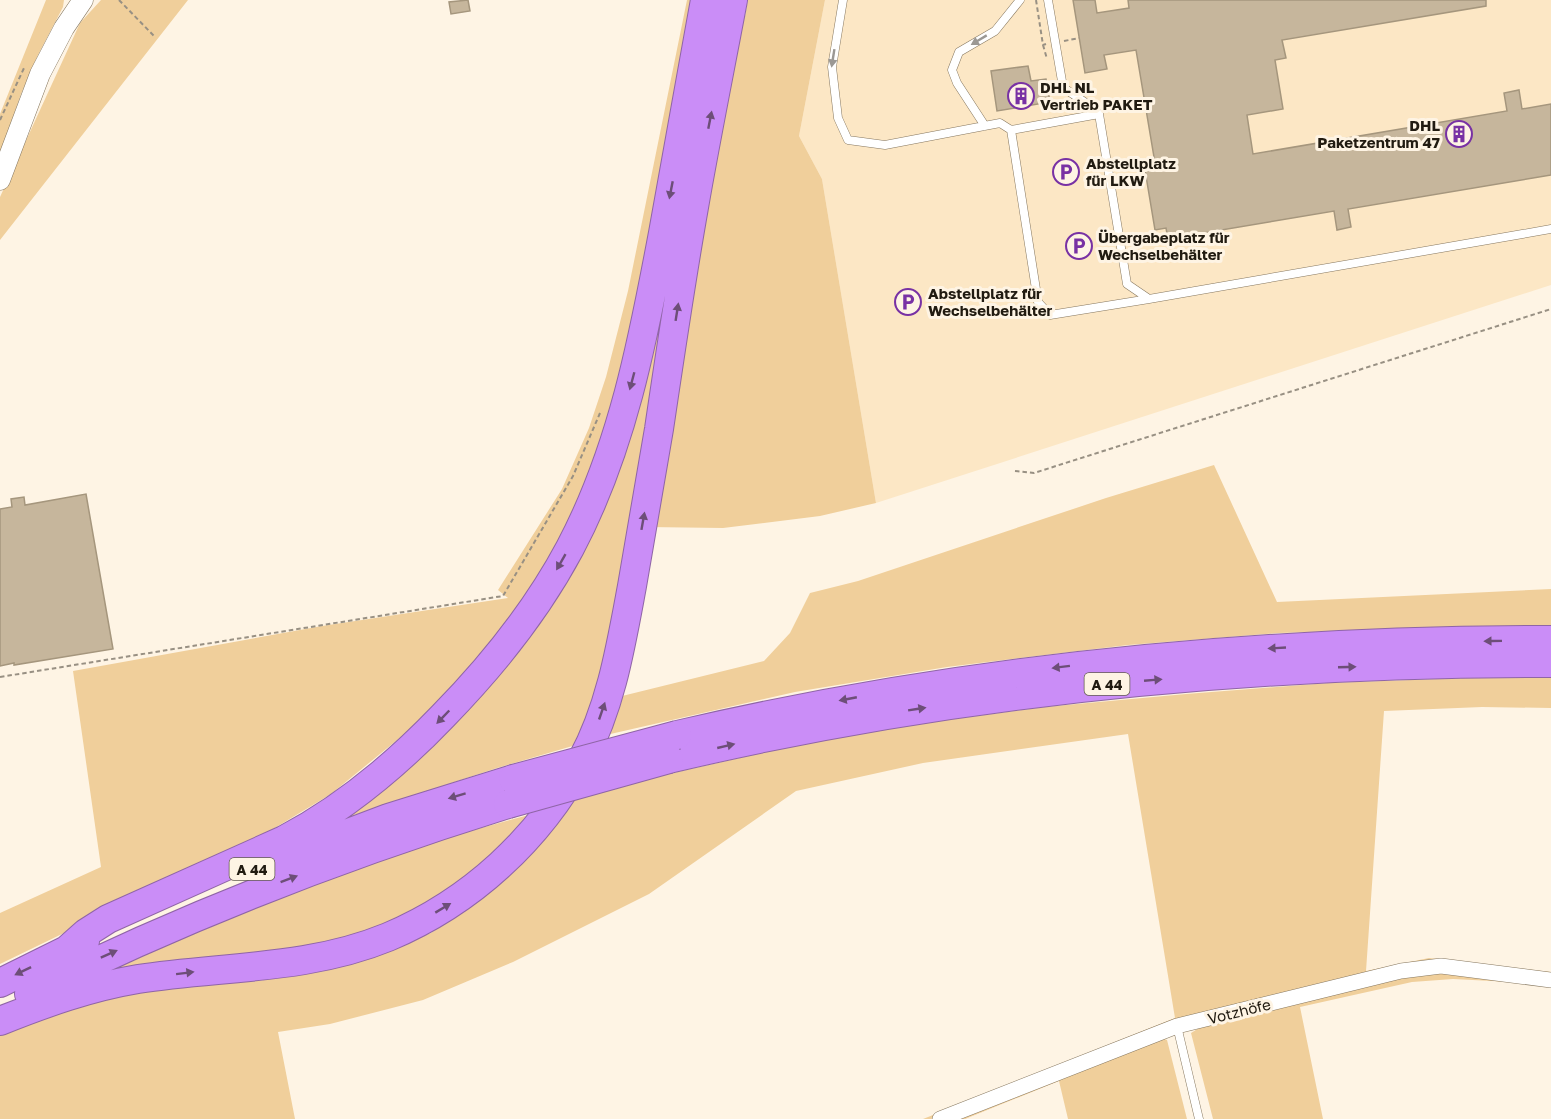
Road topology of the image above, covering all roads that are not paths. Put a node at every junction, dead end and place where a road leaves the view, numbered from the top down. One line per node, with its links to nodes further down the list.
1 (83, 0): 10 (street)
2 (705, 0): 17 (highway, one-way to 17)
3 (733, 0): 21 (highway, one-way to 3)
4 (843, 0): 8 (lane, one-way to 8)
5 (1020, 0): 8 (lane, one-way to 8)
6 (1048, 0): 7 (lane)
7 (1099, 114): 9 (lane); 12 (lane)
8 (985, 126): 9 (lane)
9 (1011, 130): 12 (lane)
10 (0, 180)
11 (1551, 229): 12 (lane)
12 (1149, 299)
13 (1551, 640): 15 (highway, A 44, one-way to 15)
14 (1551, 663): 15 (highway, A 44, one-way to 14)
15 (673, 747): 16 (highway, A 44, bridge)
16 (511, 791): 17 (highway, A 44, one-way to 17); 20 (highway, A 44, one-way to 16)
17 (68, 949): 19 (highway, A 44, one-way to 19)
18 (1551, 980): 22 (street, Votzhöfe)
19 (0, 983)
20 (0, 1008)
21 (0, 1021)
22 (1177, 1026): 23 (street, Votzhöfe); 24 (lane)
23 (940, 1119)
24 (1199, 1119)

